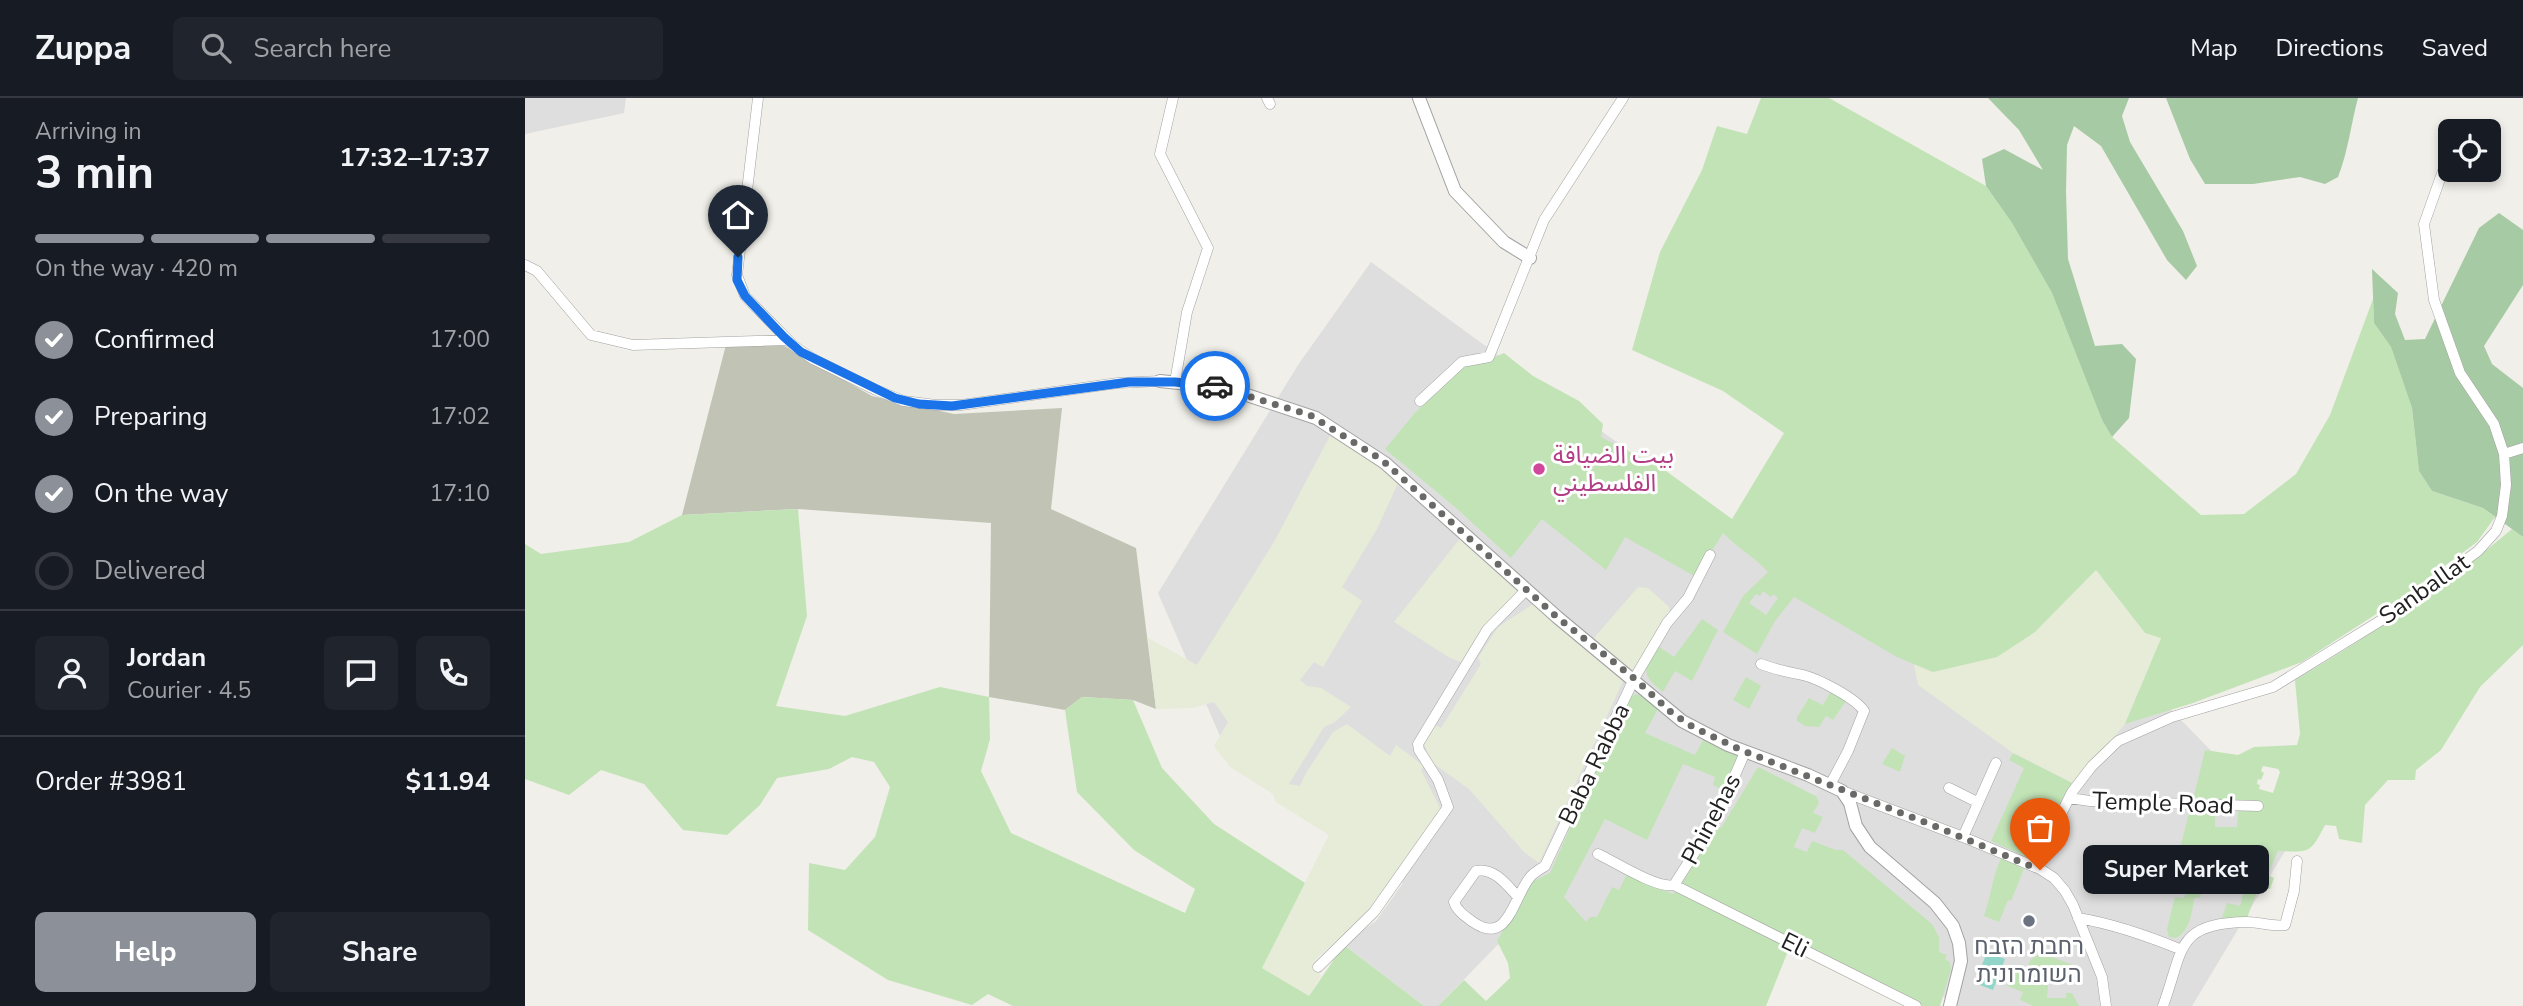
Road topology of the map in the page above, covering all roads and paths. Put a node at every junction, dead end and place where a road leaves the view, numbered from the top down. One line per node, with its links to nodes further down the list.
1 (758, 98): 8 (street)
2 (1173, 98): 10 (street)
3 (1419, 98): 6 (street)
4 (1623, 98): 6 (street)
5 (2439, 182): 13 (street, Sanballat)
6 (1530, 258): 11 (street)
7 (525, 265): 8 (street)
8 (787, 341): 9 (street)
9 (1160, 381): 10 (street)
10 (1175, 382): 15 (street)
11 (1420, 401)
12 (2523, 448): 13 (street)
13 (2504, 454): 22 (street, Sanballat)
14 (1710, 555): 17 (street, Baba Rabba)
15 (1526, 590): 17 (street); 33 (street)
16 (1761, 664): 20 (street)
17 (1635, 679): 18 (street); 30 (street, Baba Rabba)
18 (1745, 752): 20 (street); 29 (street, Phinehas)
19 (1996, 763): 23 (street)
20 (1836, 788): 25 (street); 35 (street)
21 (1949, 788): 23 (street)
22 (2069, 798): 24 (street, Temple Road); 28 (street, Sanballat)
23 (1977, 802): 25 (street)
24 (2257, 807)
25 (1963, 837): 28 (street)
26 (1598, 854): 29 (street, Phinehas)
27 (2297, 862): 32 (street)
28 (2035, 867): 31 (street)
29 (1674, 885): 34 (street, Eli)
30 (1518, 897): 30 (street, Baba Rabba)
31 (2078, 918): 32 (street); 36 (street)
32 (2182, 950): 37 (street)
33 (1318, 967)
34 (1916, 1006)
35 (1950, 1006)
36 (2106, 1006)
37 (2163, 1006)

